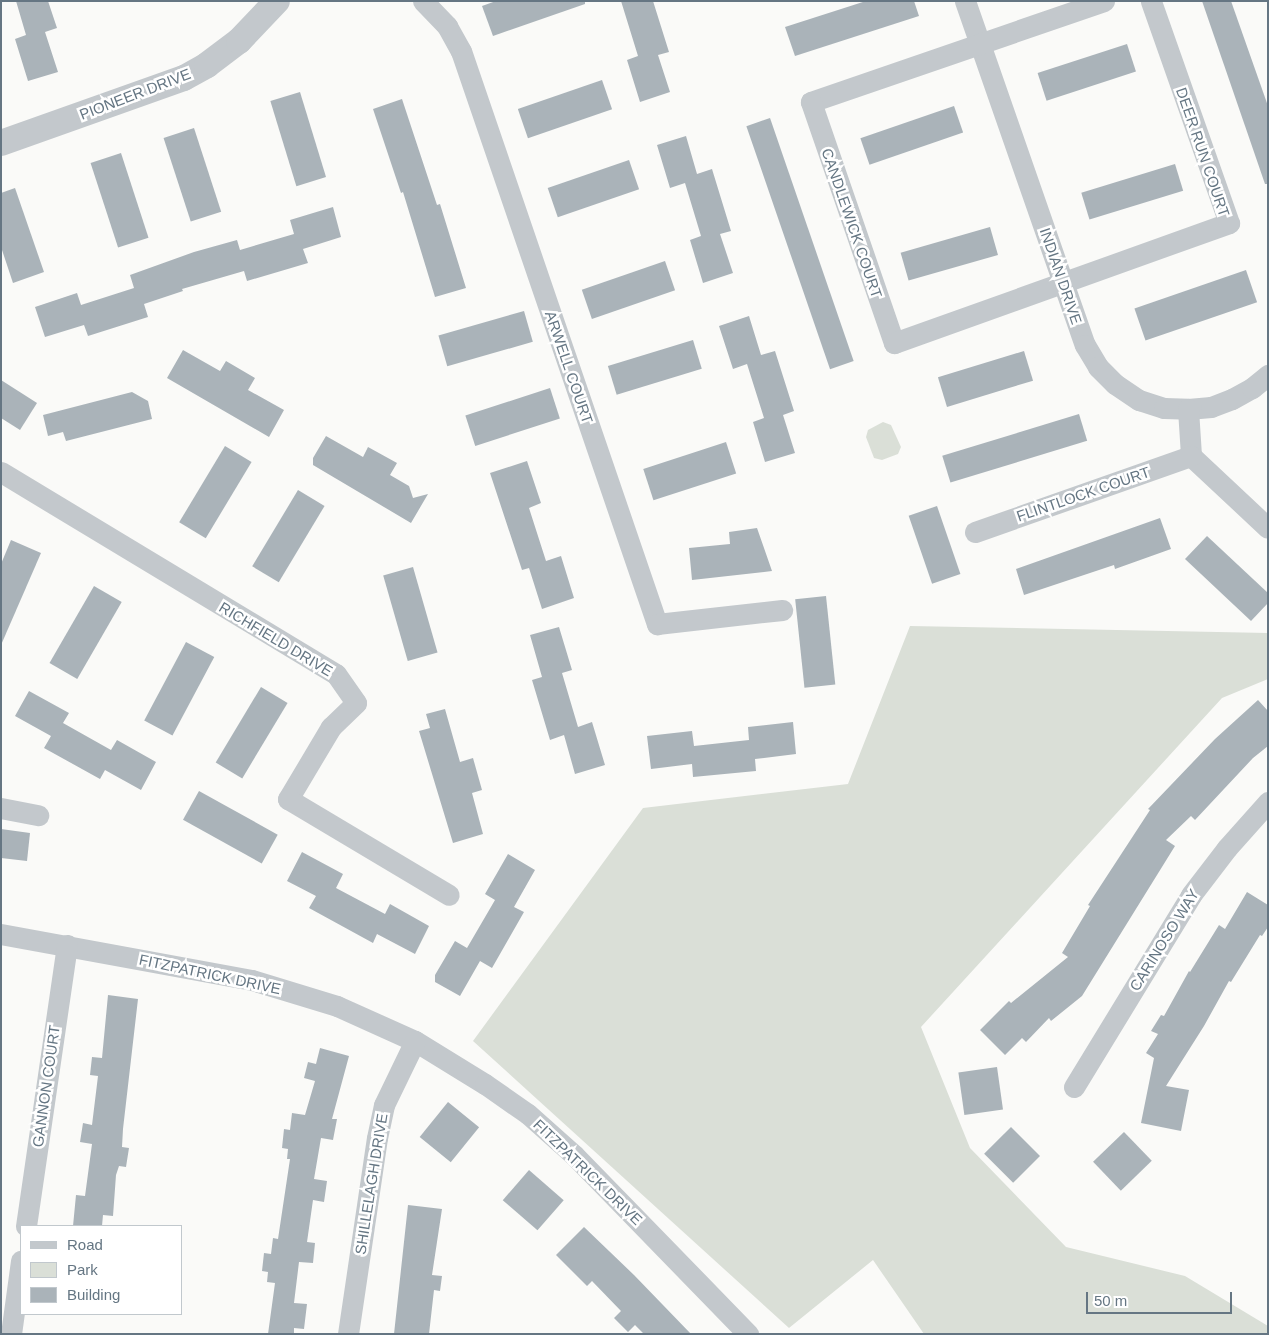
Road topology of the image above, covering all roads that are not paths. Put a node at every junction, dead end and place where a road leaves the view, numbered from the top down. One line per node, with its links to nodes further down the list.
1 (277, 1): 7 (street, PIONEER DRIVE)
2 (424, 1): 15 (street, ARWELL COURT)
3 (965, 1): 6 (street, INDIAN DRIVE)
4 (1104, 1): 6 (street)
5 (1151, 1): 8 (street, DEER RUN COURT)
6 (980, 44): 8 (street, INDIAN DRIVE); 8 (street, CANDLEWICK COURT)
7 (1, 143)
8 (1063, 283): 10 (street, INDIAN DRIVE)
9 (1268, 375): 10 (street, INDIAN DRIVE)
10 (1188, 409): 11 (street)
11 (1191, 456): 13 (street); 14 (street, FLINTLOCK COURT)
12 (1, 472): 19 (street, RICHFIELD DRIVE)
13 (1268, 528)
14 (975, 532)
15 (782, 610)
16 (1268, 802): 23 (street, CARINOSO WAY)
17 (1, 808): 18 (street)
18 (38, 815)
19 (449, 895)
20 (1, 934): 21 (street, FITZPATRICK DRIVE)
21 (67, 945): 22 (street, FITZPATRICK DRIVE); 24 (street, GANNON COURT)
22 (415, 1041): 27 (street, SHILLELAGH DRIVE); 28 (street, FITZPATRICK DRIVE)
23 (1074, 1087)
24 (26, 1225)
25 (20, 1268): 26 (street)
26 (11, 1334)
27 (348, 1334)
28 (748, 1334)

